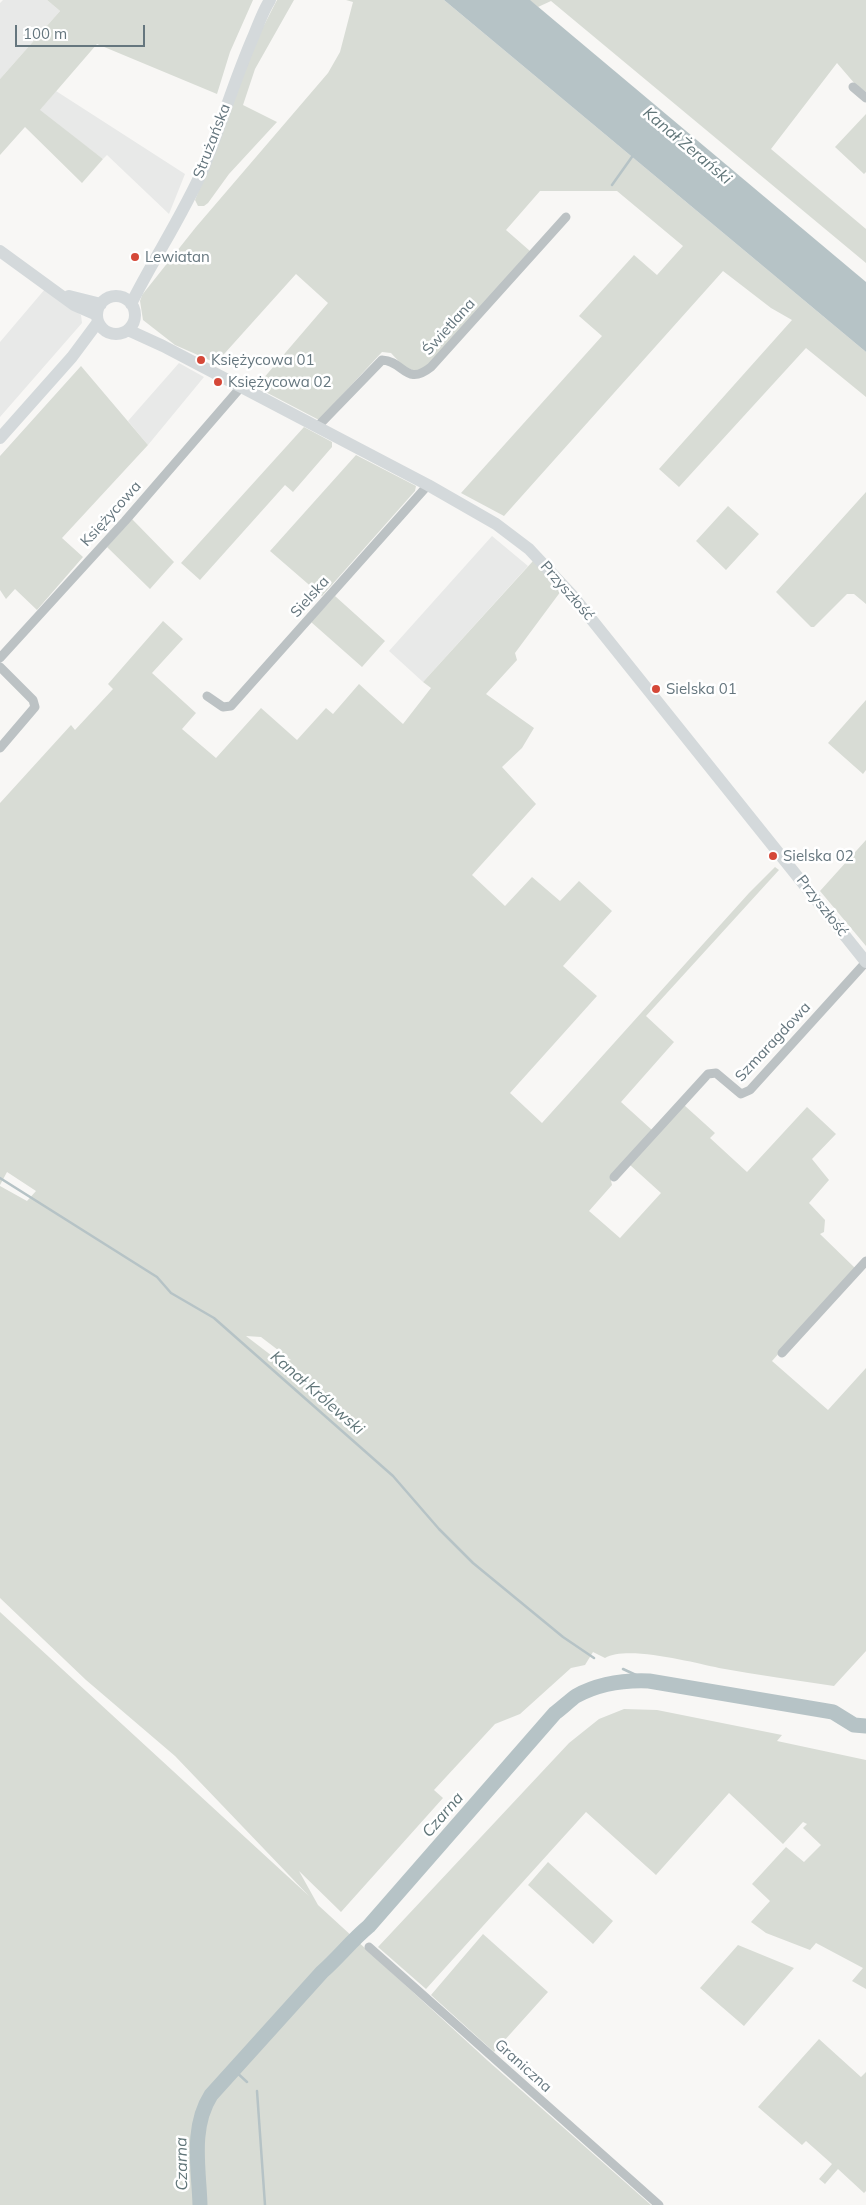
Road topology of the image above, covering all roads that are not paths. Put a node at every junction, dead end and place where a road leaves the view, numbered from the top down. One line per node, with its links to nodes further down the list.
1 (270, 0): 6 (street, Strużańska)
2 (854, 87): 3 (street)
3 (866, 98)
4 (566, 217): 12 (street, Świetlana)
5 (0, 251): 7 (street)
6 (126, 300): 7 (street); 8 (street)
7 (99, 314): 9 (street); 10 (street)
8 (131, 326): 9 (street); 11 (street, Przyszłość)
9 (107, 332): 10 (street)
10 (72, 357): 13 (street)
11 (241, 387): 12 (street, Przyszłość); 15 (street, Księżycowa)
12 (317, 427): 14 (street, Przyszłość)
13 (0, 438)
14 (428, 485): 17 (street, Sielska); 19 (street, Przyszłość)
15 (0, 658)
16 (0, 667): 18 (street)
17 (206, 696)
18 (0, 748)
19 (866, 962): 20 (street, Szmaragdowa)
20 (614, 1177)
21 (866, 1261): 22 (street)
22 (782, 1353)
23 (369, 1947): 24 (street, Graniczna)
24 (659, 2205)

